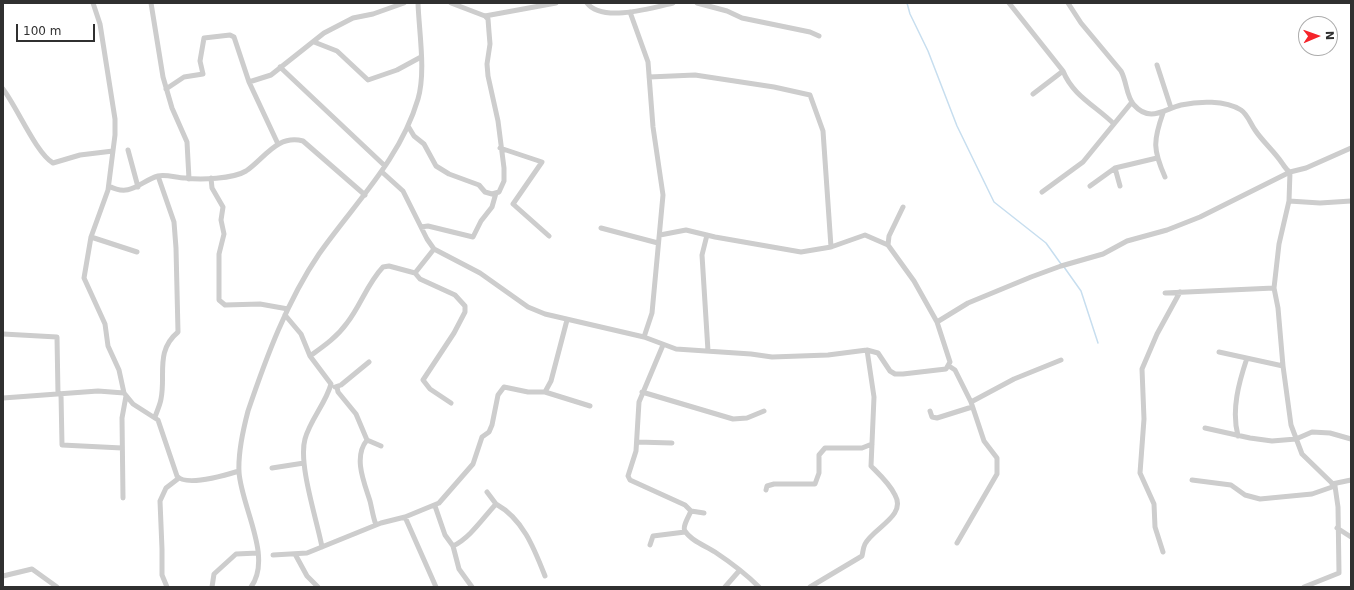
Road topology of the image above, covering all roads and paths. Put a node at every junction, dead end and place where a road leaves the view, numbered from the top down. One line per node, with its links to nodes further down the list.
1 (93, 3): 34 (street)
2 (151, 3): 23 (street)
3 (404, 3): 15 (street)
4 (418, 3): 16 (street)
5 (451, 3): 13 (street)
6 (556, 3): 13 (street)
7 (587, 3): 12 (street)
8 (673, 3): 12 (street)
9 (697, 3): 14 (street)
10 (1009, 3): 19 (street)
11 (1068, 3): 25 (street)
12 (630, 12): 20 (street)
13 (485, 16): 31 (street)
14 (819, 36)
15 (314, 42): 16 (street); 18 (street)
16 (420, 57): 29 (street)
17 (1157, 65): 26 (street)
18 (280, 66): 21 (street); 36 (street)
19 (1063, 71): 24 (street); 28 (street)
20 (650, 77): 56 (street); 62 (street)
21 (249, 82): 23 (street); 30 (street)
22 (3, 89): 34 (street)
23 (166, 89): 43 (street)
24 (1033, 94)
25 (1132, 102): 27 (street); 28 (street)
26 (1171, 108): 27 (street); 39 (street)
27 (1163, 113): 35 (street)
28 (1114, 124): 48 (street)
29 (408, 126): 36 (street); 49 (street)
30 (278, 144): 42 (street); 50 (street)
31 (500, 148): 49 (street); 58 (street)
32 (1351, 148): 39 (street)
33 (128, 150): 45 (street)
34 (113, 151): 44 (street)
35 (1157, 158): 37 (street); 41 (street)
36 (385, 166): 38 (street)
37 (1115, 168): 46 (street); 47 (street)
38 (382, 172): 50 (street); 54 (street)
39 (1290, 172): 51 (street); 72 (street)
40 (158, 176): 43 (street); 45 (street); 97 (street)
41 (1165, 177)
42 (212, 178): 43 (street); 69 (street)
43 (189, 179)
44 (109, 186): 45 (street); 59 (street)
45 (138, 186)
46 (1090, 186)
47 (1120, 186)
48 (1042, 192)
49 (496, 193): 54 (street)
50 (364, 196): 69 (street)
51 (1289, 201): 52 (street); 66 (street)
52 (1351, 201)
53 (903, 207): 61 (street)
54 (421, 227): 63 (street)
55 (601, 228): 60 (street)
56 (660, 235): 57 (street); 60 (street)
57 (707, 235): 62 (street); 77 (street)
58 (549, 236)
59 (91, 237): 64 (street); 90 (street)
60 (658, 243): 74 (street)
61 (888, 246): 62 (street); 72 (street)
62 (831, 247)
63 (434, 249): 65 (street); 71 (street)
64 (137, 252)
65 (415, 274): 79 (street); 92 (street)
66 (1274, 288): 68 (street); 84 (street)
67 (1165, 292): 68 (street)
68 (1180, 292): 131 (street)
69 (288, 309): 70 (street)
70 (285, 315): 79 (street); 110 (street)
71 (567, 320): 74 (street); 87 (street)
72 (937, 322): 83 (street)
73 (3, 334): 89 (street)
74 (644, 337): 75 (street)
75 (662, 345): 77 (street); 88 (street)
76 (867, 350): 77 (street); 83 (street); 105 (street)
77 (708, 351)
78 (1219, 352): 80 (street)
79 (310, 356): 86 (street)
80 (1247, 358): 84 (street); 99 (street)
81 (1061, 360): 93 (street)
82 (369, 362): 85 (street)
83 (949, 366): 93 (street)
84 (1283, 366): 101 (street)
85 (337, 387): 86 (street); 102 (street)
86 (330, 388): 108 (street)
87 (545, 392): 94 (street); 119 (street)
88 (642, 392): 95 (street); 103 (street)
89 (60, 394): 90 (street); 91 (street); 107 (street)
90 (125, 394): 97 (street); 107 (street)
91 (3, 398)
92 (451, 403)
93 (972, 405): 96 (street); 127 (street)
94 (590, 406)
95 (764, 411)
96 (930, 411)
97 (155, 417): 111 (street)
98 (1205, 428): 99 (street)
99 (1238, 436): 101 (street)
100 (1351, 438): 101 (street)
101 (1296, 439): 114 (street)
102 (367, 440): 106 (street); 123 (street)
103 (637, 442): 104 (street); 120 (street)
104 (672, 443)
105 (872, 444): 115 (street); 147 (street)
106 (380, 446)
107 (122, 448): 117 (street)
108 (304, 463): 109 (street); 130 (street)
109 (272, 468)
110 (239, 471): 111 (street); 132 (street)
111 (179, 478): 139 (street)
112 (1192, 480): 114 (street)
113 (1351, 480): 114 (street)
114 (1333, 485): 124 (street)
115 (766, 490)
116 (487, 492): 118 (street)
117 (123, 498)
118 (496, 504): 129 (street); 137 (street)
119 (435, 506): 122 (street); 129 (street)
120 (691, 511): 121 (street); 125 (street)
121 (704, 513)
122 (405, 517): 123 (street); 143 (street)
123 (376, 526): 130 (street)
124 (1337, 528): 126 (street); 148 (street)
125 (685, 532): 128 (street); 135 (street)
126 (1351, 537)
127 (957, 542)
128 (650, 545)
129 (453, 546): 144 (street)
130 (322, 547): 133 (street)
131 (1163, 552)
132 (258, 553): 140 (street); 141 (street)
133 (295, 554): 134 (street); 142 (street)
134 (273, 555)
135 (739, 571): 145 (street); 146 (street)
136 (3, 576): 138 (street)
137 (545, 576)
138 (57, 587)
139 (167, 587)
140 (212, 587)
141 (251, 587)
142 (318, 587)
143 (436, 587)
144 (472, 587)
145 (726, 587)
146 (759, 587)
147 (810, 587)
148 (1304, 587)

